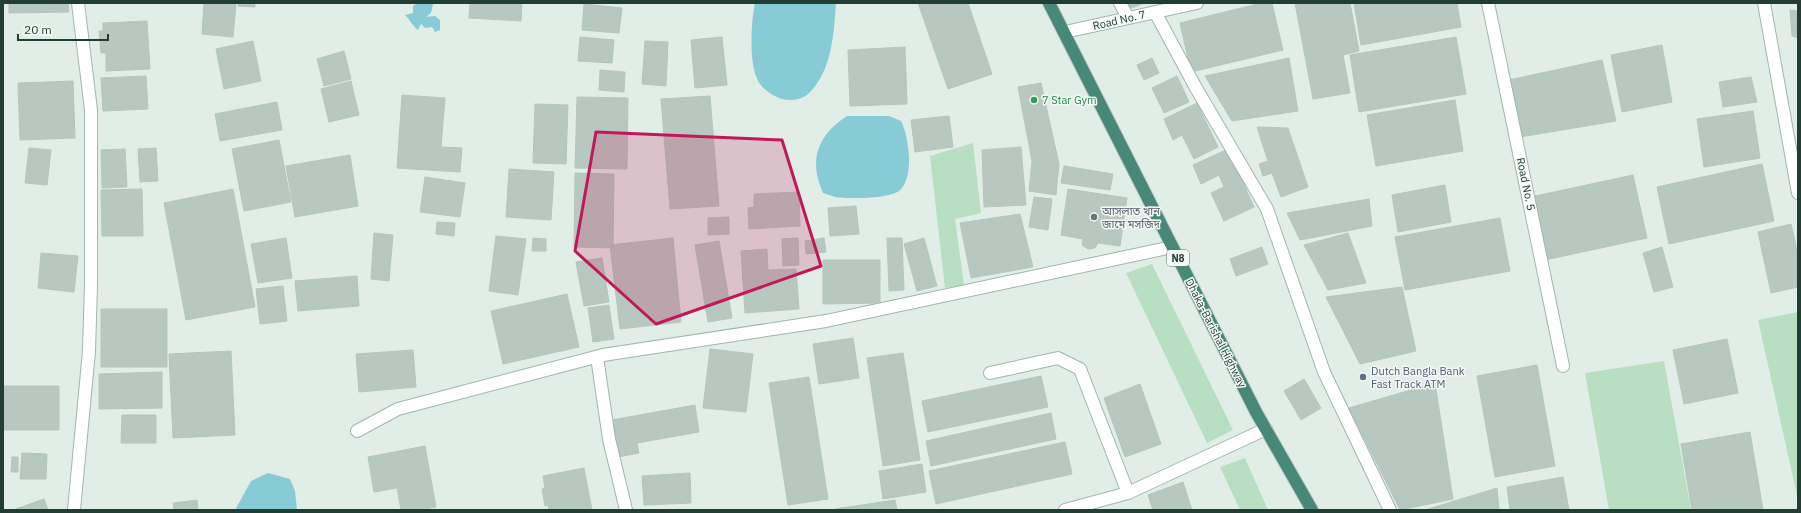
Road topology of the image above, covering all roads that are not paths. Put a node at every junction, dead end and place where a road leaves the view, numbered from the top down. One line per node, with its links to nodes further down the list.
1 (78, 3): 18 (street)
2 (1049, 3): 9 (highway, Dhaka-Barishal Highway / N8)
3 (1120, 3): 8 (street)
4 (1197, 3): 7 (street, Road No. 7)
5 (1488, 3): 13 (street, Road No. 5)
6 (1764, 3): 10 (street)
7 (1155, 12): 8 (street, Road No. 7); 22 (street)
8 (1128, 18): 9 (street, Road No. 7)
9 (1065, 32): 11 (highway, Dhaka-Barishal Highway / N8)
10 (1798, 193)
11 (1172, 247): 12 (street); 15 (highway, Dhaka-Barishal Highway / N8)
12 (597, 357): 16 (street); 19 (street)
13 (1563, 366)
14 (990, 373): 17 (street)
15 (1266, 429): 17 (street); 21 (highway, Dhaka-Barishal Highway / N8)
16 (357, 431)
17 (1128, 493): 20 (street)
18 (74, 510)
19 (626, 510)
20 (1065, 510)
21 (1312, 510)
22 (1390, 510)

